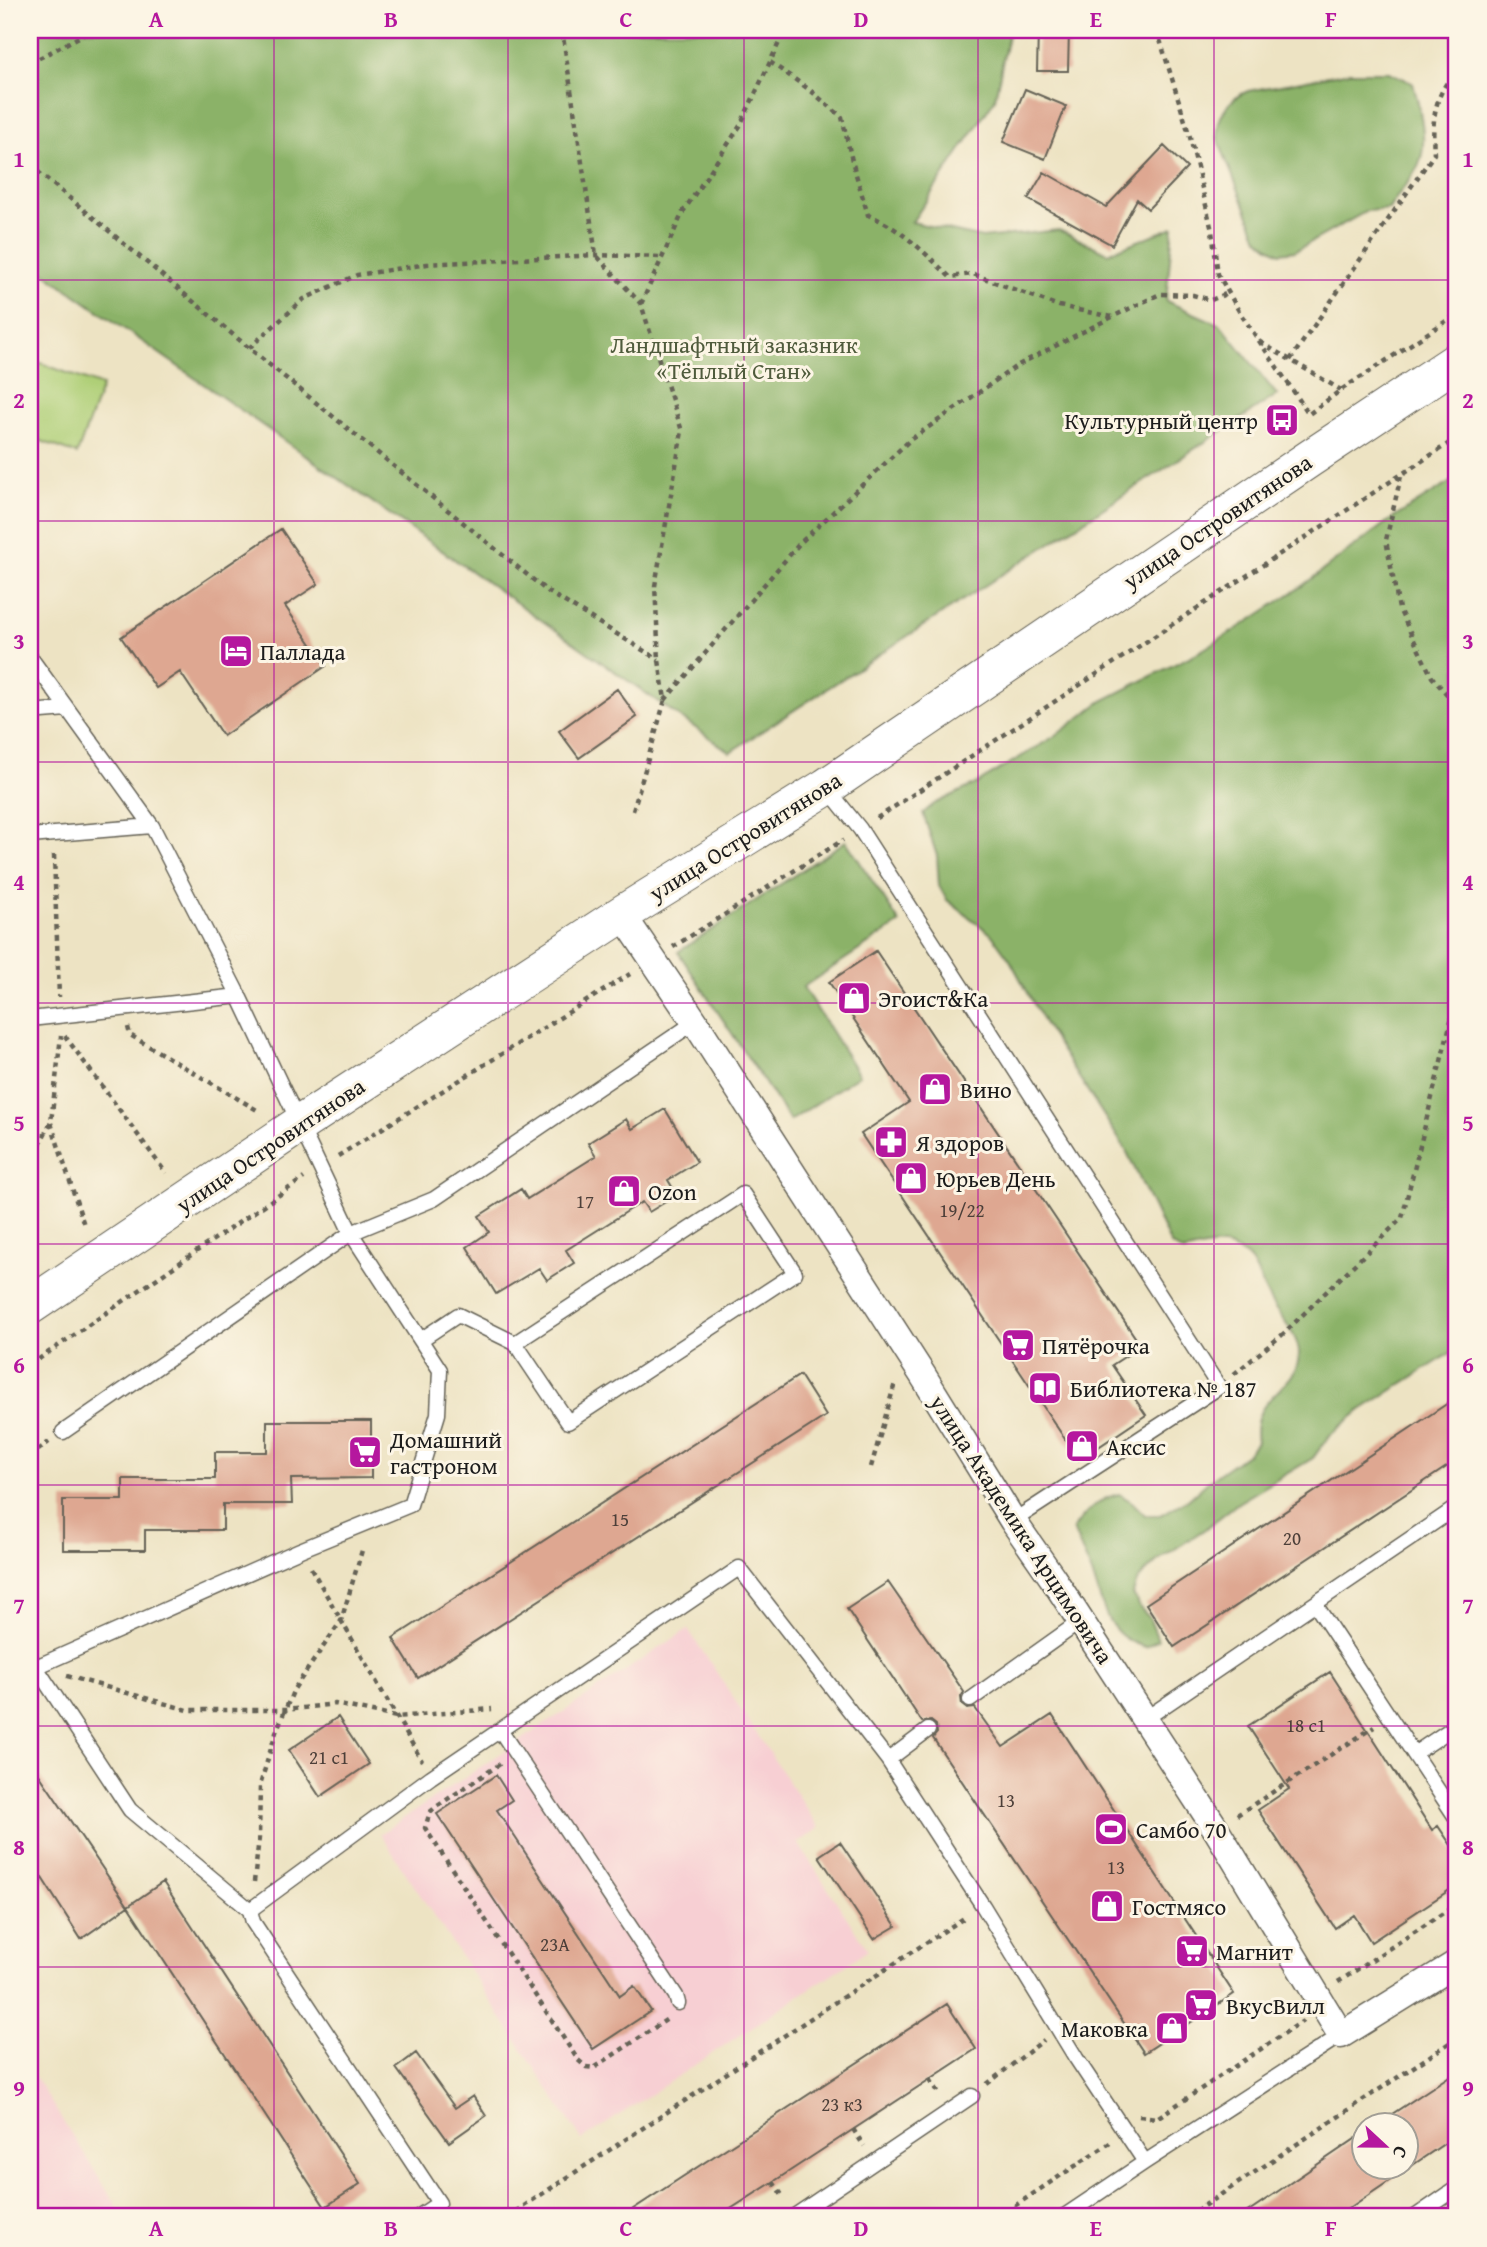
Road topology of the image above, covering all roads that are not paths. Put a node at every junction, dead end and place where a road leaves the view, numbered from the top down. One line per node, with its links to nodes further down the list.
1 (1457, 361): 5 (main road, улица Островитянова)
2 (30, 657): 3 (lane)
3 (67, 709): 4 (lane); 6 (lane)
4 (30, 712)
5 (826, 787): 8 (main road, улица Островитянова); 19 (lane)
6 (152, 826): 7 (lane); 9 (lane)
7 (30, 836)
8 (622, 914): 11 (street, улица Академика Арцимовича); 12 (main road, улица Островитянова)
9 (239, 996): 10 (lane); 12 (lane)
10 (30, 1019)
11 (695, 1022): 13 (lane); 19 (street, улица Академика Арцимовича)
12 (300, 1124): 13 (lane); 14 (main road, улица Островитянова)
13 (351, 1233): 15 (lane); 17 (lane)
14 (30, 1306)
15 (422, 1339): 16 (lane); 22 (lane)
16 (515, 1343): 16 (lane)
17 (63, 1432)
18 (1457, 1507): 20 (lane)
19 (1013, 1521): 21 (street, улица Академика Арцимовича)
20 (1315, 1604): 24 (lane); 28 (lane)
21 (1081, 1621): 23 (lane); 24 (street, улица Академика Арцимовича)
22 (33, 1662): 31 (lane)
23 (970, 1700)
24 (1145, 1719): 34 (street, улица Академика Арцимовича)
25 (1457, 1725): 28 (lane)
26 (500, 1730): 29 (lane); 31 (lane); 33 (lane)
27 (928, 1730): 29 (lane)
28 (1414, 1754): 30 (lane)
29 (888, 1760): 36 (lane)
30 (1457, 1819)
31 (250, 1910): 38 (lane)
32 (1457, 1963): 34 (street)
33 (678, 2003)
34 (1341, 2035): 36 (lane)
35 (972, 2096): 39 (lane)
36 (1145, 2162): 40 (lane)
37 (1457, 2188): 41 (lane)
38 (418, 2217)
39 (793, 2217)
40 (1063, 2217)
41 (1415, 2217)

